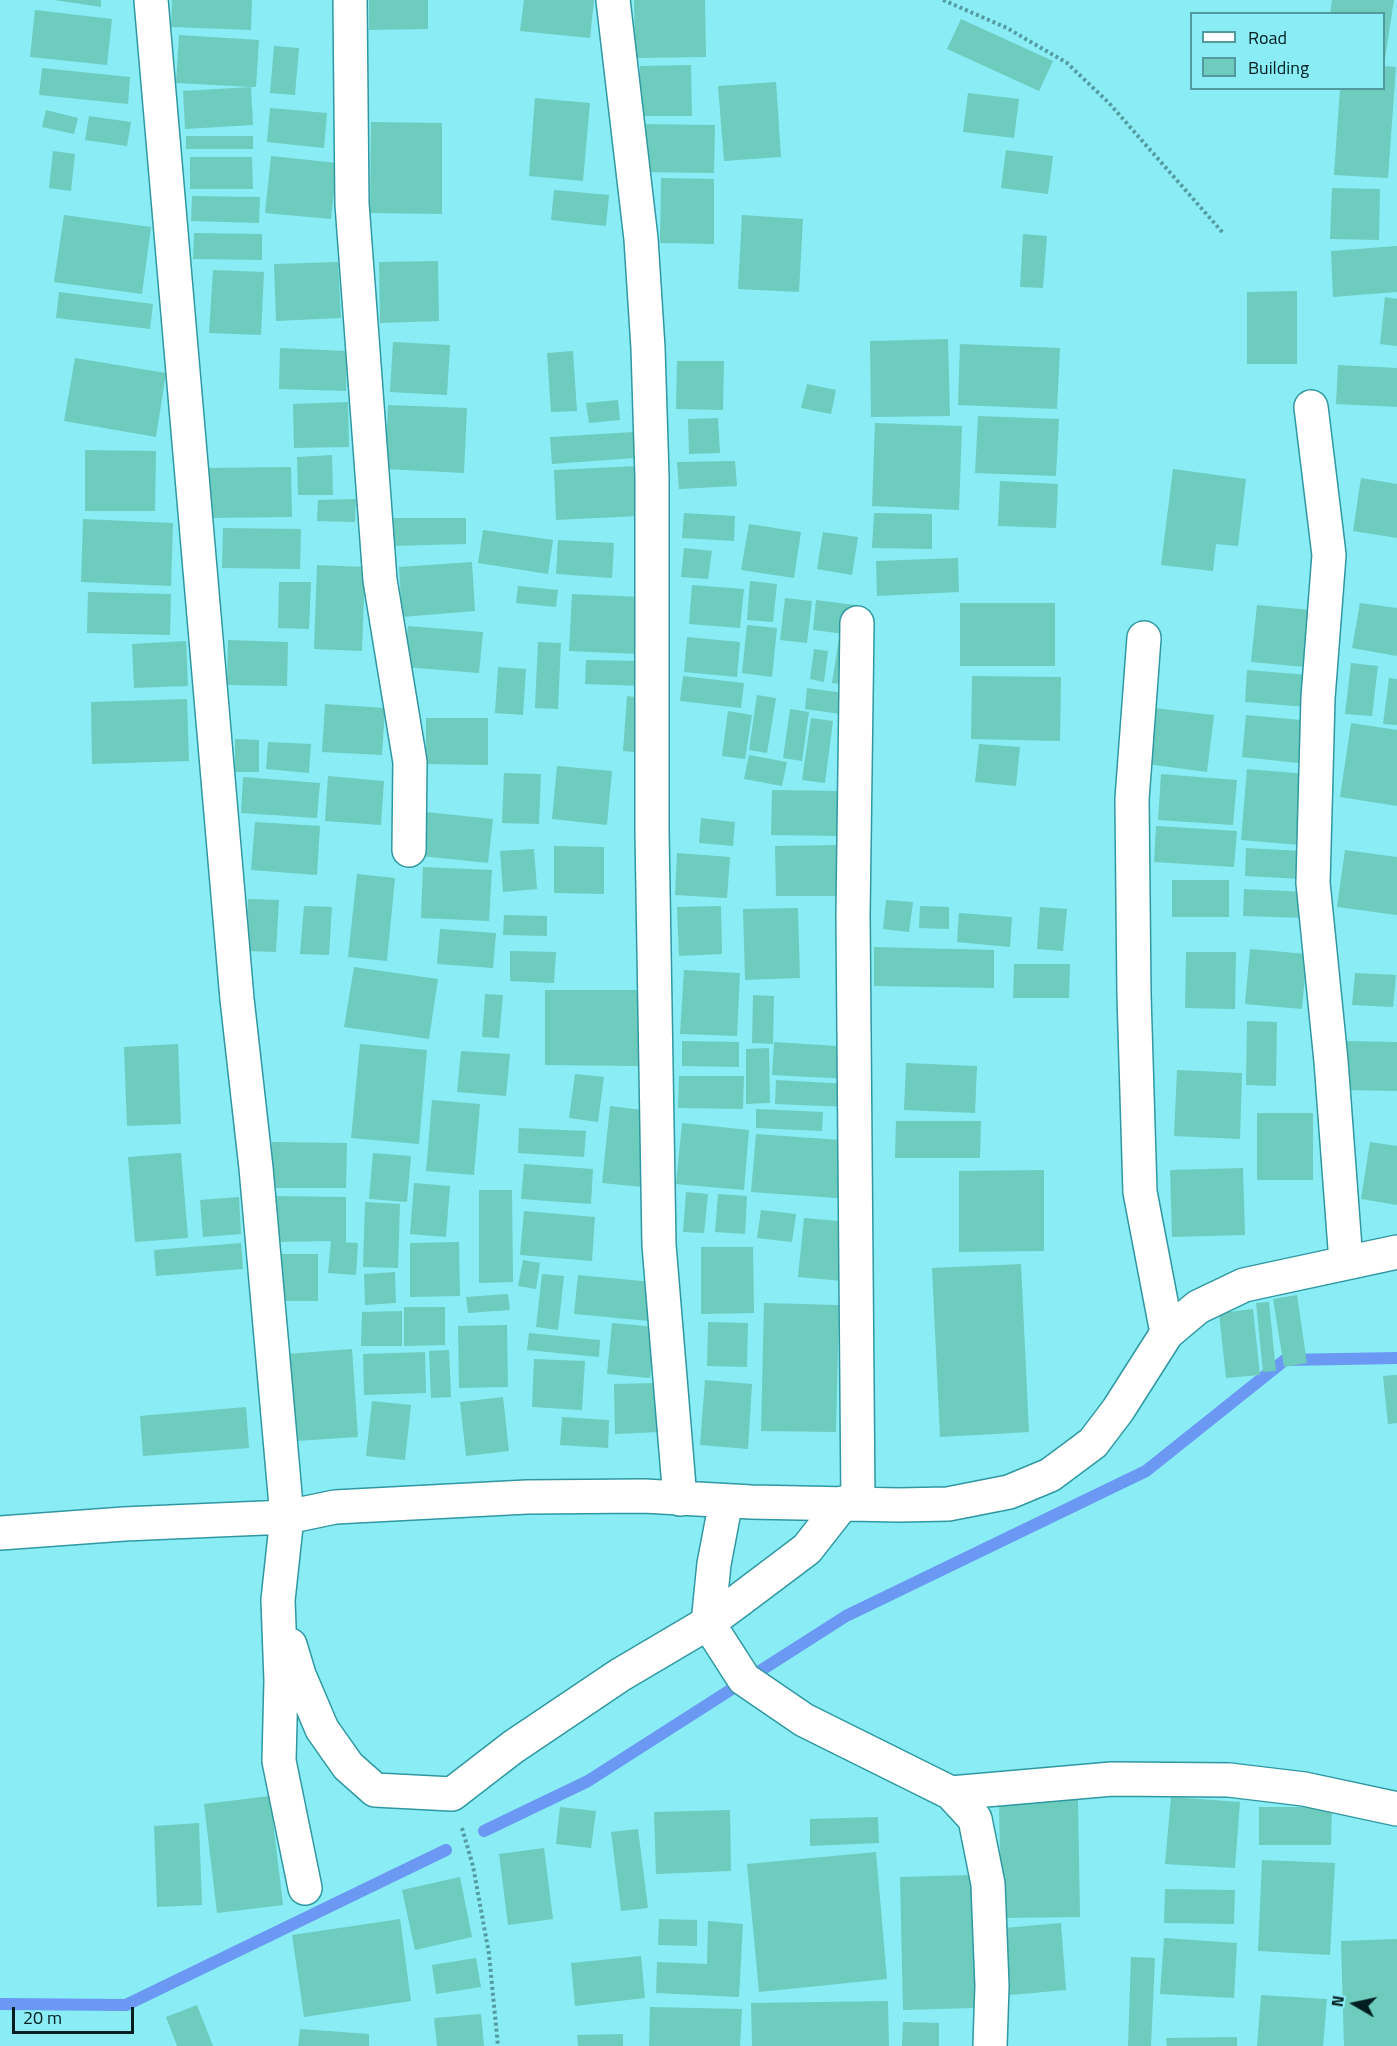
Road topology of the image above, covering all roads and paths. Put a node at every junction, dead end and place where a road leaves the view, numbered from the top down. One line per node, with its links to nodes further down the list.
1 (151, 0): 16 (street)
2 (350, 0): 9 (street)
3 (613, 0): 13 (street)
4 (943, 0): 5 (path)
5 (1224, 234)
6 (1311, 407): 11 (street)
7 (857, 623): 15 (street)
8 (1144, 638): 12 (street)
9 (409, 850)
10 (1397, 1252): 11 (street)
11 (1346, 1262): 12 (street)
12 (1167, 1333): 15 (street)
13 (680, 1499): 14 (street); 16 (street)
14 (726, 1501): 15 (street); 19 (street)
15 (851, 1504): 19 (street)
16 (287, 1517): 17 (street); 18 (street)
17 (0, 1533)
18 (279, 1608): 21 (street); 23 (street)
19 (708, 1623): 20 (street); 21 (street)
20 (951, 1793): 22 (street); 25 (street)
21 (452, 1794): 24 (path)
22 (1397, 1809)
23 (305, 1888)
24 (498, 2046)
25 (990, 2046)

